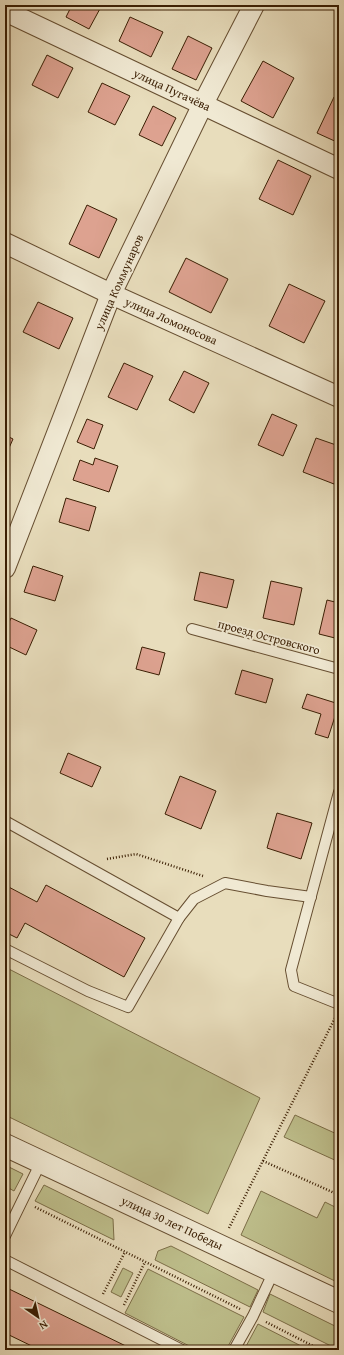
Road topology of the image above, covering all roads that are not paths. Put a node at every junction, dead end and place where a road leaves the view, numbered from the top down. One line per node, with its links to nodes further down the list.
1 (254, 5): 3 (street, улица Коммунаров)
2 (5, 11): 3 (street, улица Пугачёва)
3 (203, 104): 4 (street, улица Пугачёва); 6 (street, улица Коммунаров)
4 (339, 169)
5 (5, 243): 6 (street, улица Ломоносова)
6 (111, 294): 7 (street, улица Ломоносова); 8 (street, улица Коммунаров)
7 (339, 397)
8 (5, 568)
9 (192, 629): 10 (lane, проезд Островского)
10 (339, 669)
11 (339, 792): 13 (lane)
12 (5, 821): 14 (lane)
13 (311, 897): 14 (lane); 16 (lane)
14 (179, 918): 15 (lane)
15 (5, 949)
16 (339, 1004)
17 (5, 1145): 18 (street, улица 30 лет Победы)
18 (41, 1162): 19 (lane); 21 (street, улица 30 лет Победы)
19 (5, 1236)
20 (5, 1260): 23 (lane)
21 (274, 1271): 22 (street, улица 30 лет Победы); 24 (lane)
22 (339, 1302)
23 (182, 1350)
24 (234, 1350)

